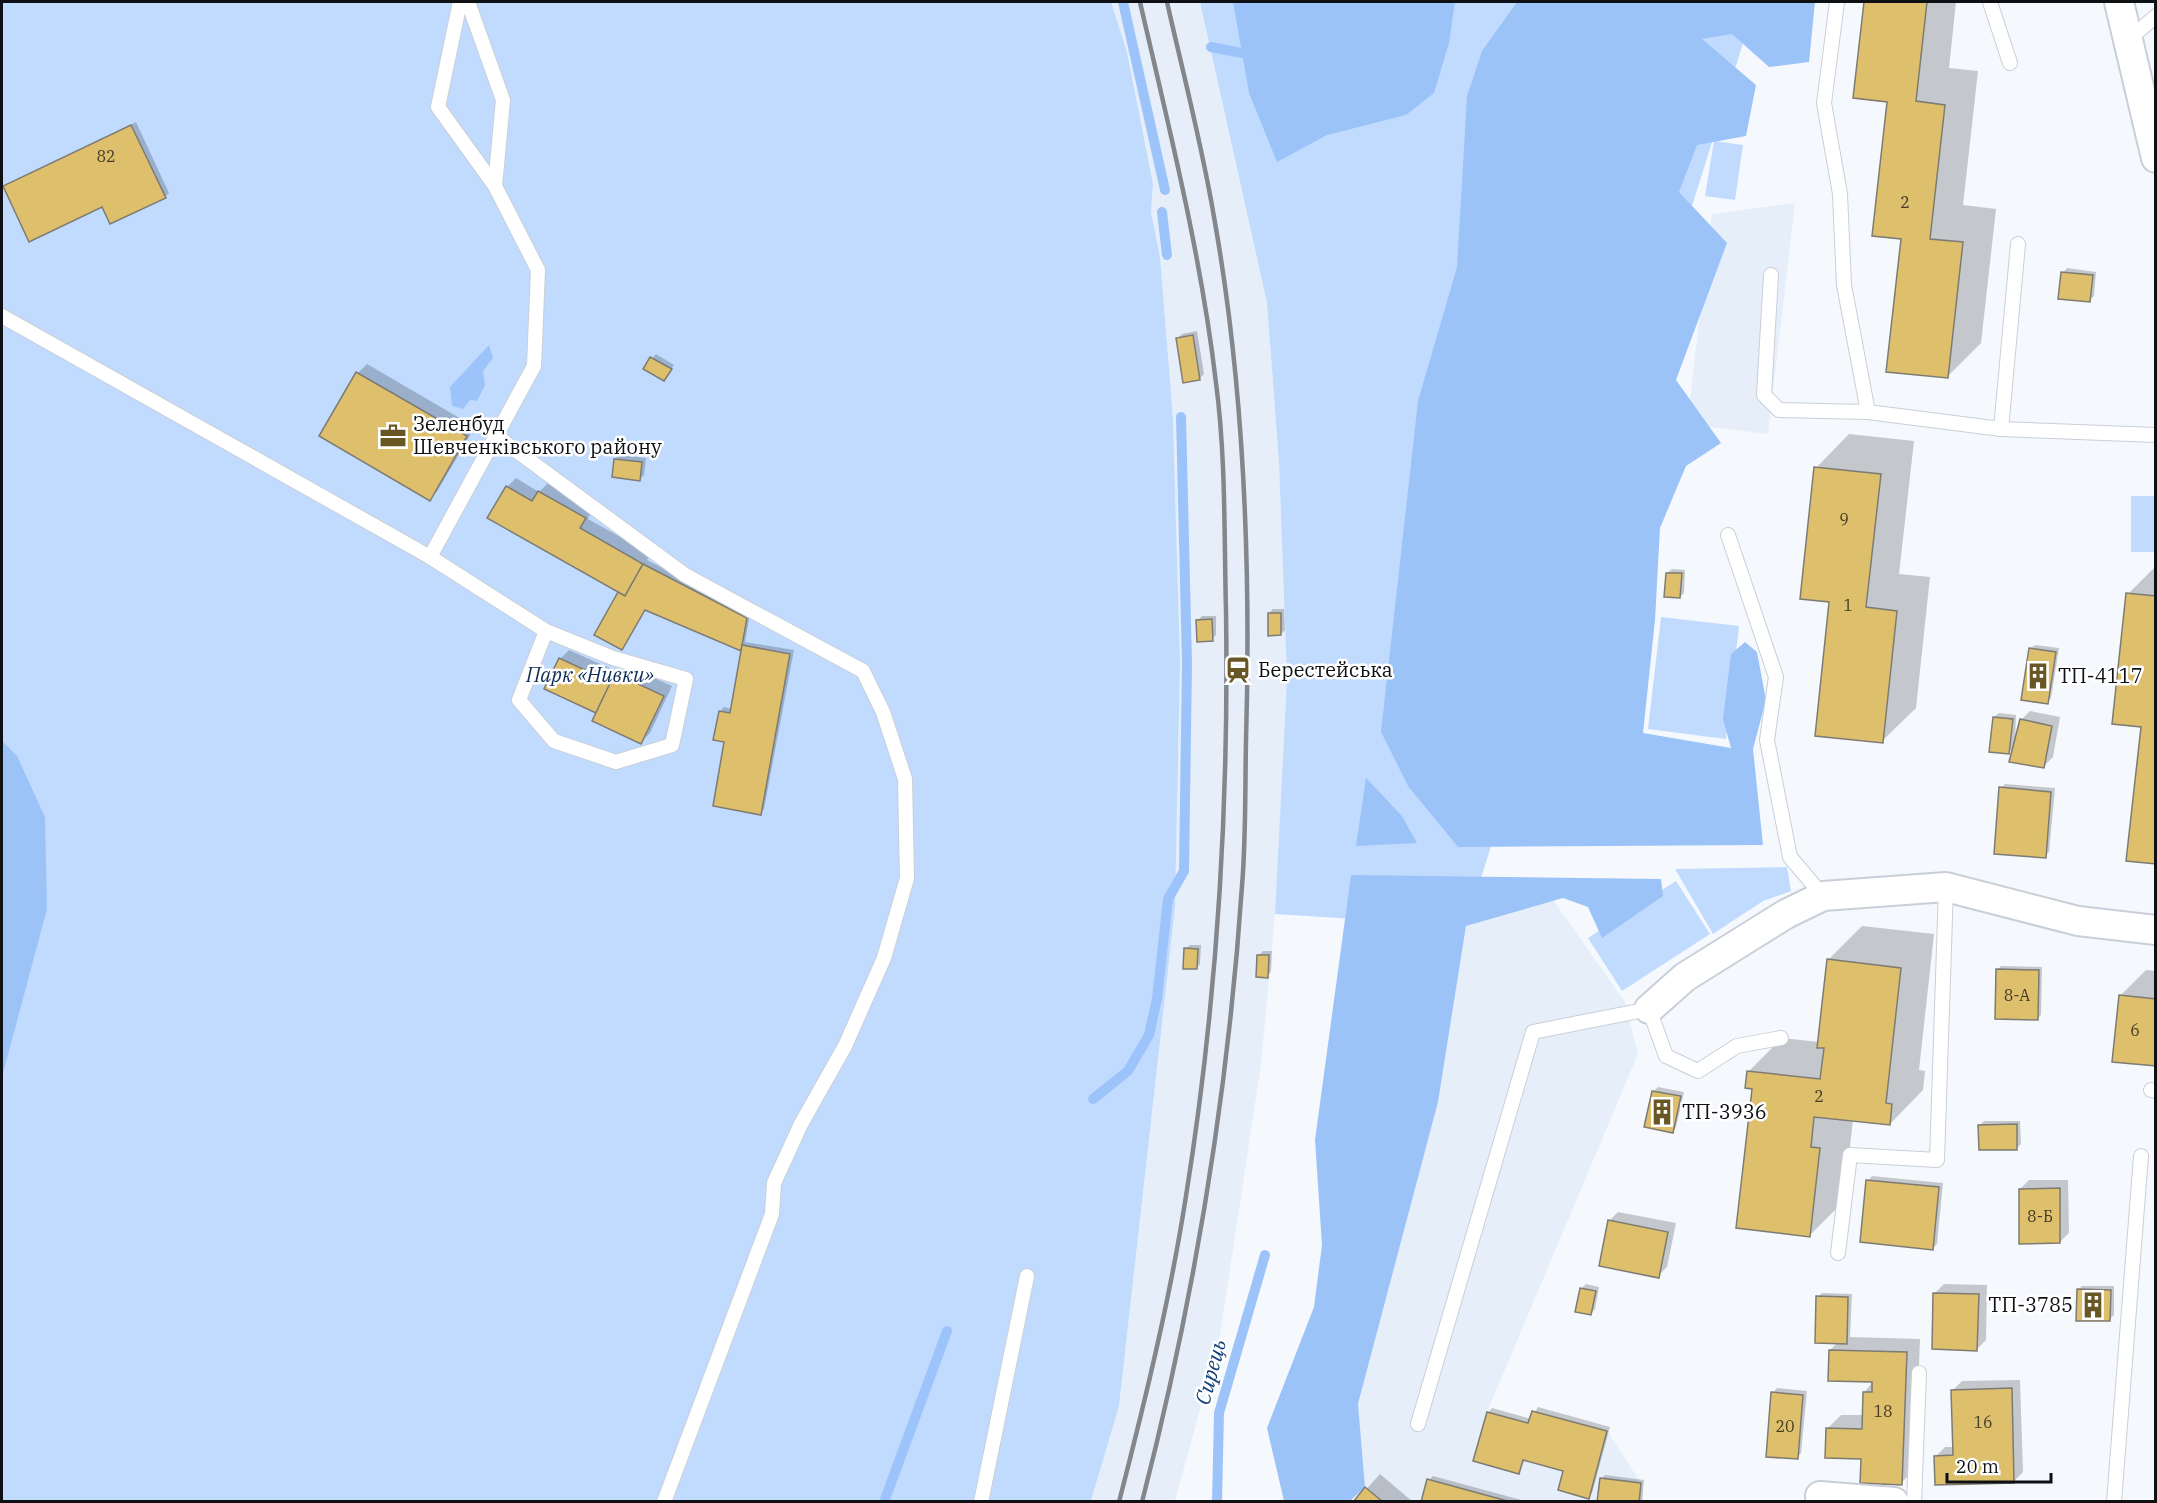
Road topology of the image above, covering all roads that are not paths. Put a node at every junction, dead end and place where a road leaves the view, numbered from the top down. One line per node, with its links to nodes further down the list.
1 (460, 2): 10 (lane)
2 (468, 2): 10 (lane)
3 (1837, 2): 14 (lane)
4 (1990, 2): 8 (lane)
5 (2118, 2): 7 (street)
6 (2156, 16): 7 (lane)
7 (2127, 40): 9 (street)
8 (2010, 63)
9 (2156, 158)
10 (495, 186): 16 (lane)
11 (2018, 244): 15 (lane)
12 (1771, 275): 14 (lane)
13 (2, 316): 19 (lane)
14 (1868, 412): 15 (lane)
15 (2001, 429): 17 (lane)
16 (495, 435): 19 (lane); 32 (lane)
17 (2156, 435)
18 (1728, 535): 22 (lane)
19 (430, 557): 20 (lane)
20 (546, 631): 20 (lane)
21 (1946, 887): 22 (street); 23 (street); 27 (lane)
22 (1823, 896): 24 (street)
23 (2156, 930)
24 (1649, 1009): 25 (lane); 30 (lane)
25 (1781, 1038)
26 (2141, 1156): 36 (lane)
27 (1838, 1252)
28 (1028, 1276): 33 (lane)
29 (1919, 1373): 35 (lane)
30 (1418, 1424)
31 (1820, 1496): 34 (street)
32 (664, 1502)
33 (981, 1502)
34 (1894, 1502)
35 (1914, 1502)
36 (2114, 1502)

